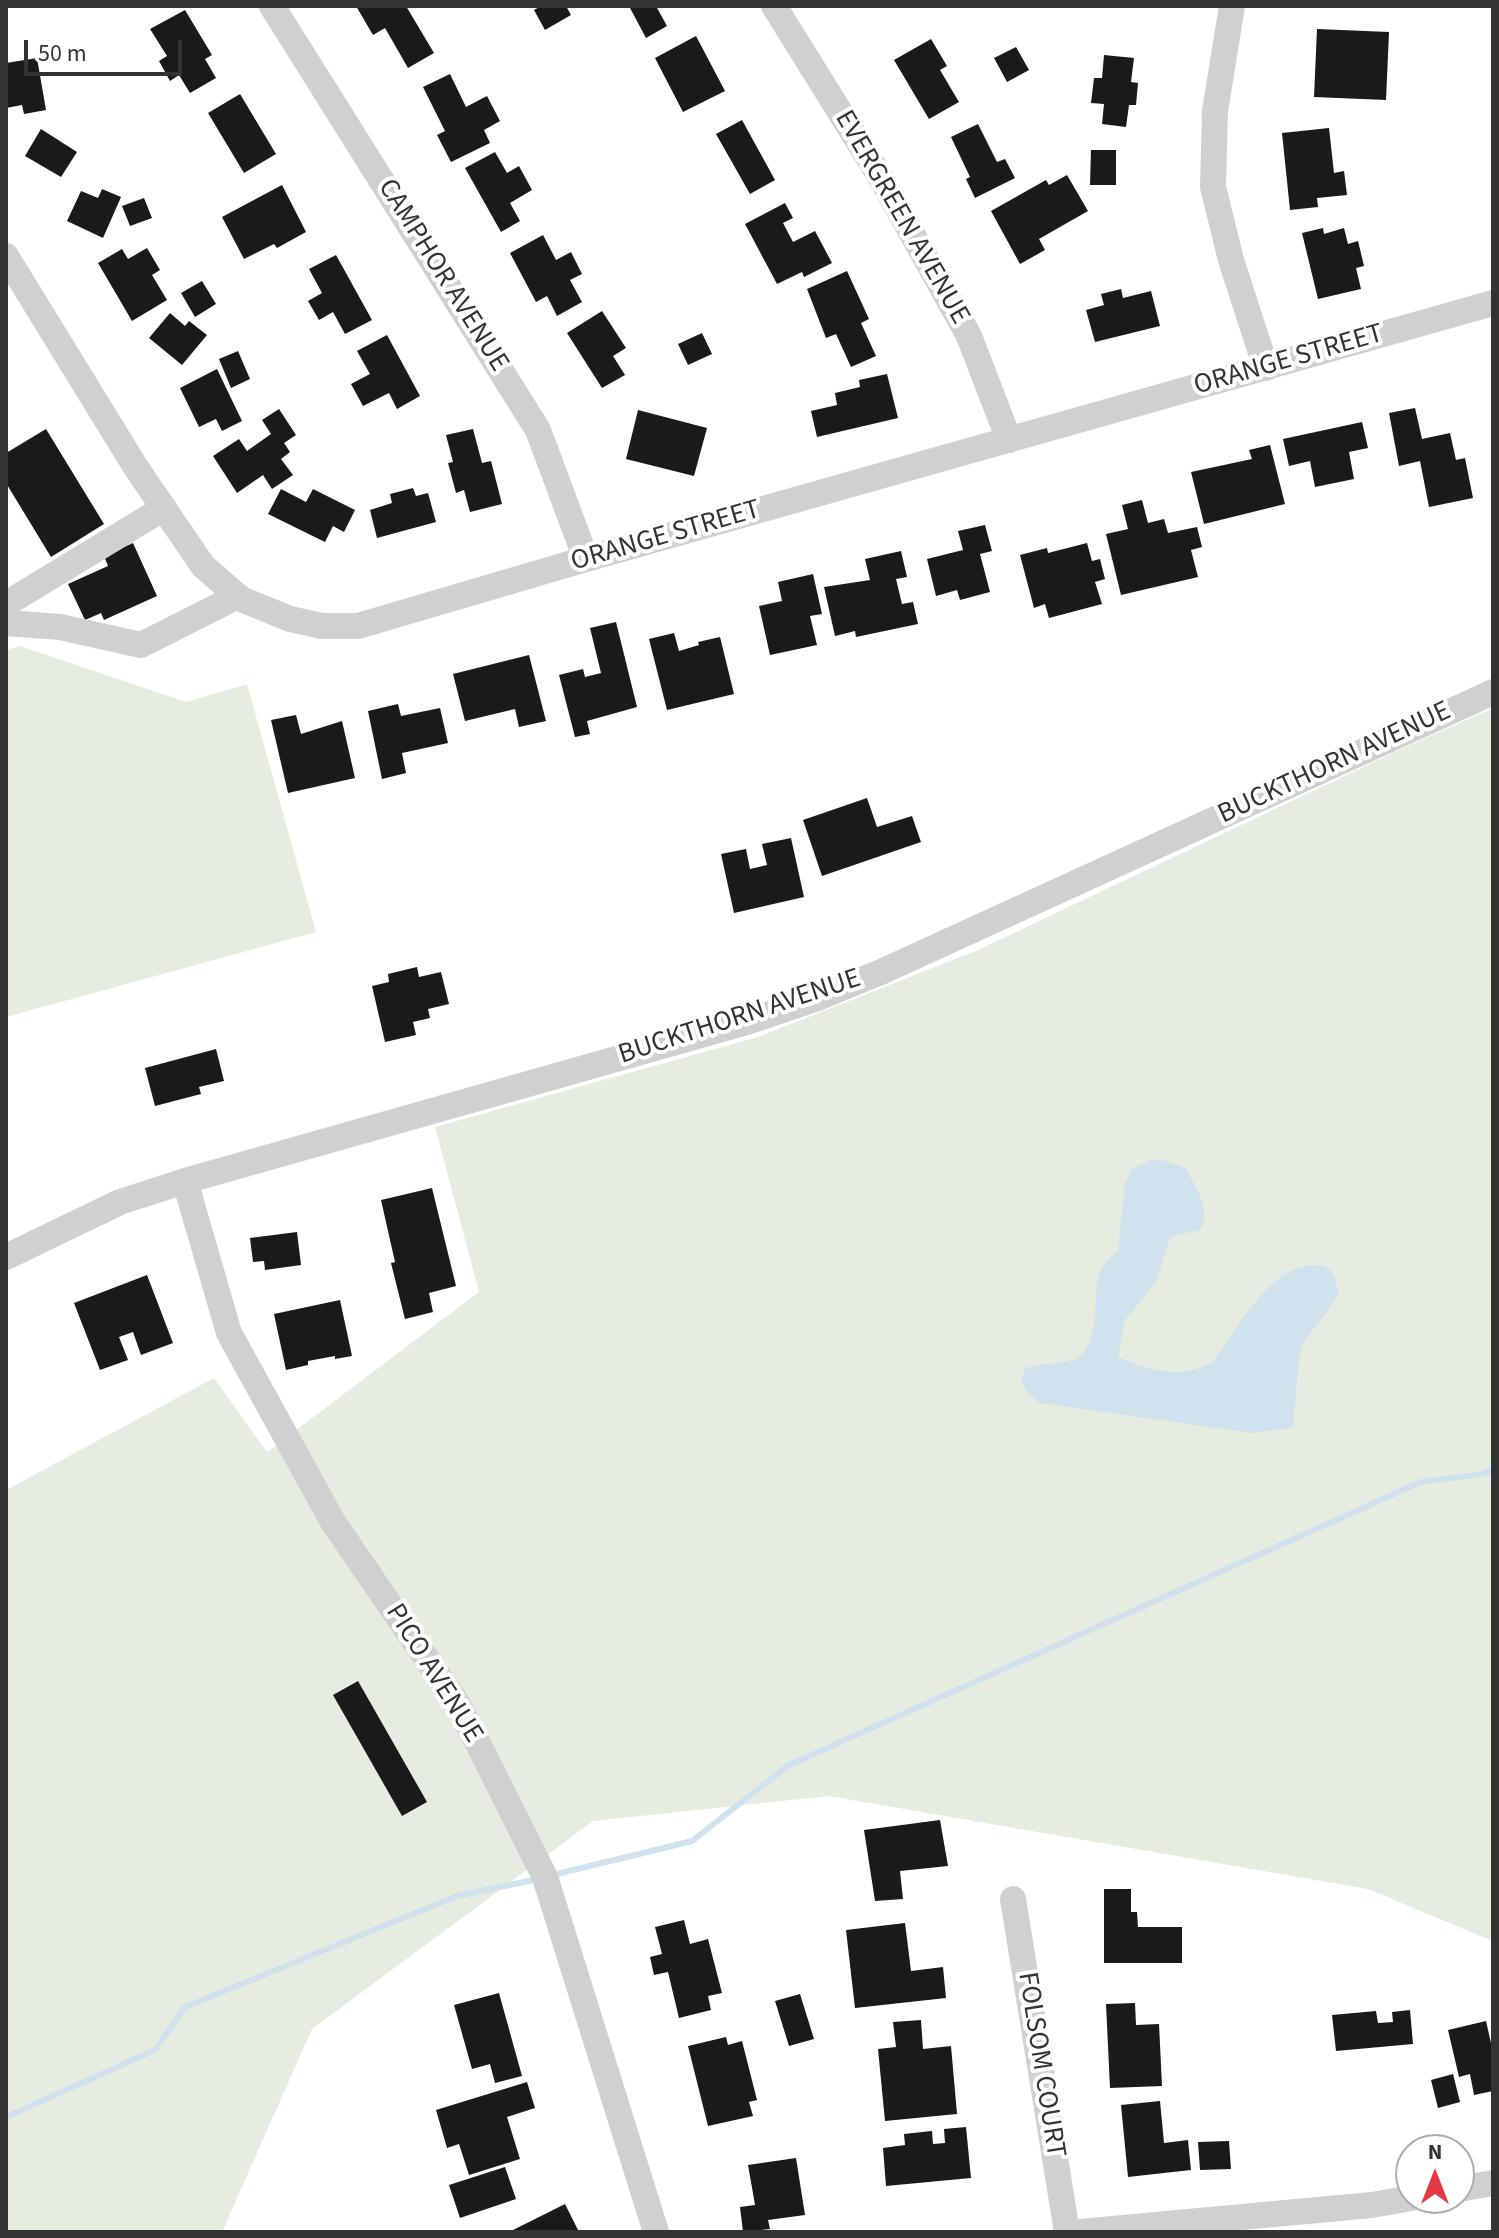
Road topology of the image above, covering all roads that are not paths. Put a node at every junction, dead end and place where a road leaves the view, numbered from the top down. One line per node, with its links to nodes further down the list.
1 (272, 6): 9 (street, CAMPHOR AVENUE)
2 (774, 6): 7 (street, EVERGREEN AVENUE)
3 (1232, 6): 6 (street)
4 (6, 256): 8 (street, ORANGE STREET)
5 (1493, 303): 6 (street, ORANGE STREET)
6 (1266, 368): 7 (street, ORANGE STREET)
7 (1009, 440): 9 (street, ORANGE STREET)
8 (164, 508): 10 (street, ORANGE STREET); 11 (street)
9 (586, 559): 10 (street, ORANGE STREET)
10 (238, 596): 12 (street)
11 (6, 604)
12 (6, 623)
13 (1493, 692): 14 (street, BUCKTHORN AVENUE)
14 (185, 1181): 15 (street, BUCKTHORN AVENUE); 18 (street, PICO AVENUE)
15 (6, 1257)
16 (1013, 1899): 19 (street, FOLSOM COURT)
17 (1395, 2201): 20 (street)
18 (656, 2232)
19 (1067, 2232)
20 (1080, 2232)

